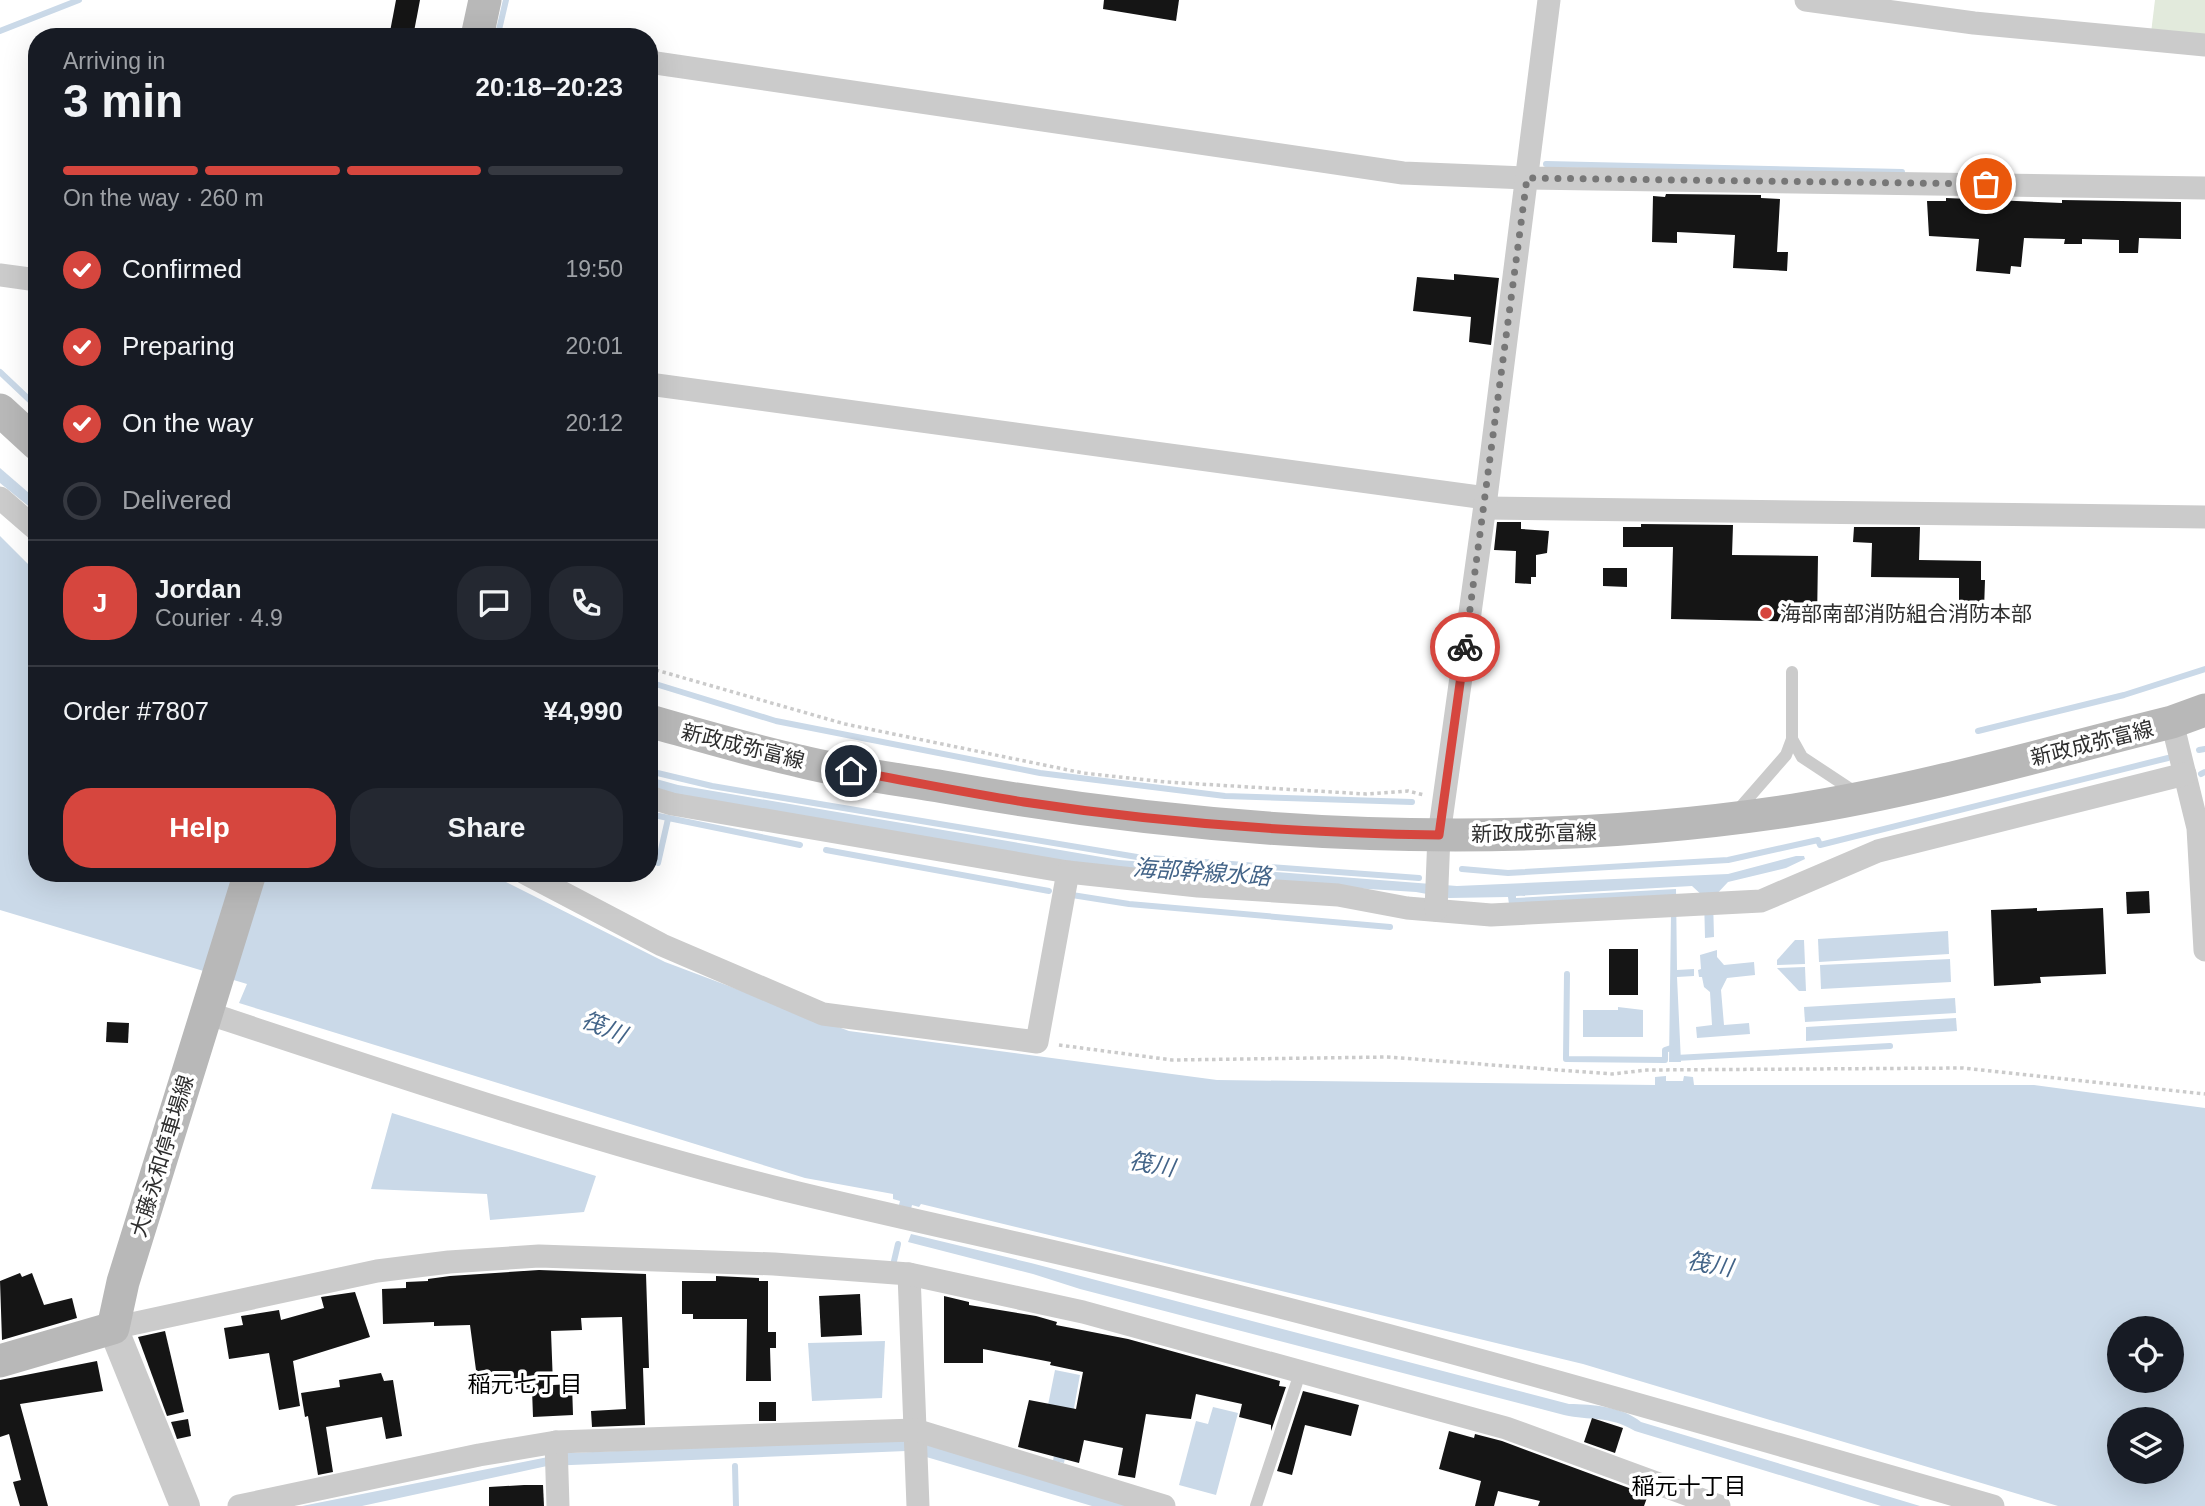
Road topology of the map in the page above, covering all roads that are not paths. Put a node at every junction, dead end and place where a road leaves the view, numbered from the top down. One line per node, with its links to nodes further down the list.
1 (485, 0): 4 (main road)
2 (1549, 0): 7 (street)
3 (1805, 0): 5 (street)
4 (480, 28)
5 (2205, 45)
6 (658, 63): 7 (street)
7 (1527, 178): 8 (street); 15 (street)
8 (2205, 188)
9 (0, 275): 10 (street)
10 (28, 279)
11 (658, 385): 15 (street)
12 (0, 410): 13 (main road)
13 (28, 436)
14 (0, 498): 17 (street)
15 (1485, 503): 16 (street); 27 (street)
16 (2205, 517)
17 (28, 522)
18 (1792, 672): 22 (lane)
19 (2205, 710): 20 (main road, 新政成弥富線)
20 (2172, 722): 23 (street); 24 (main road, 新政成弥富線)
21 (658, 724): 27 (main road, 新政成弥富線)
22 (1792, 740): 24 (lane); 26 (lane)
23 (2185, 774): 31 (street); 32 (street)
24 (1862, 797): 26 (main road, 新政成弥富線)
25 (658, 800): 28 (street)
26 (1731, 818): 27 (main road, 新政成弥富線)
27 (1441, 821): 31 (street)
28 (1068, 872): 30 (street); 31 (street)
29 (247, 882): 33 (main road, 大藤永和停車場線)
30 (542, 882)
31 (1436, 898)
32 (2205, 950)
33 (207, 1013): 35 (main road, 大藤永和停車場線); 47 (street)
34 (909, 1274): 35 (street); 37 (street); 38 (street)
35 (113, 1328): 36 (main road); 40 (street)
36 (0, 1362)
37 (1300, 1373): 45 (lane); 46 (street)
38 (916, 1442): 39 (street); 43 (street); 44 (street)
39 (557, 1453): 41 (street); 42 (street)
40 (185, 1506)
41 (239, 1506)
42 (558, 1506)
43 (918, 1506)
44 (1164, 1506)
45 (1256, 1506)
46 (1718, 1506)
47 (1993, 1506)

